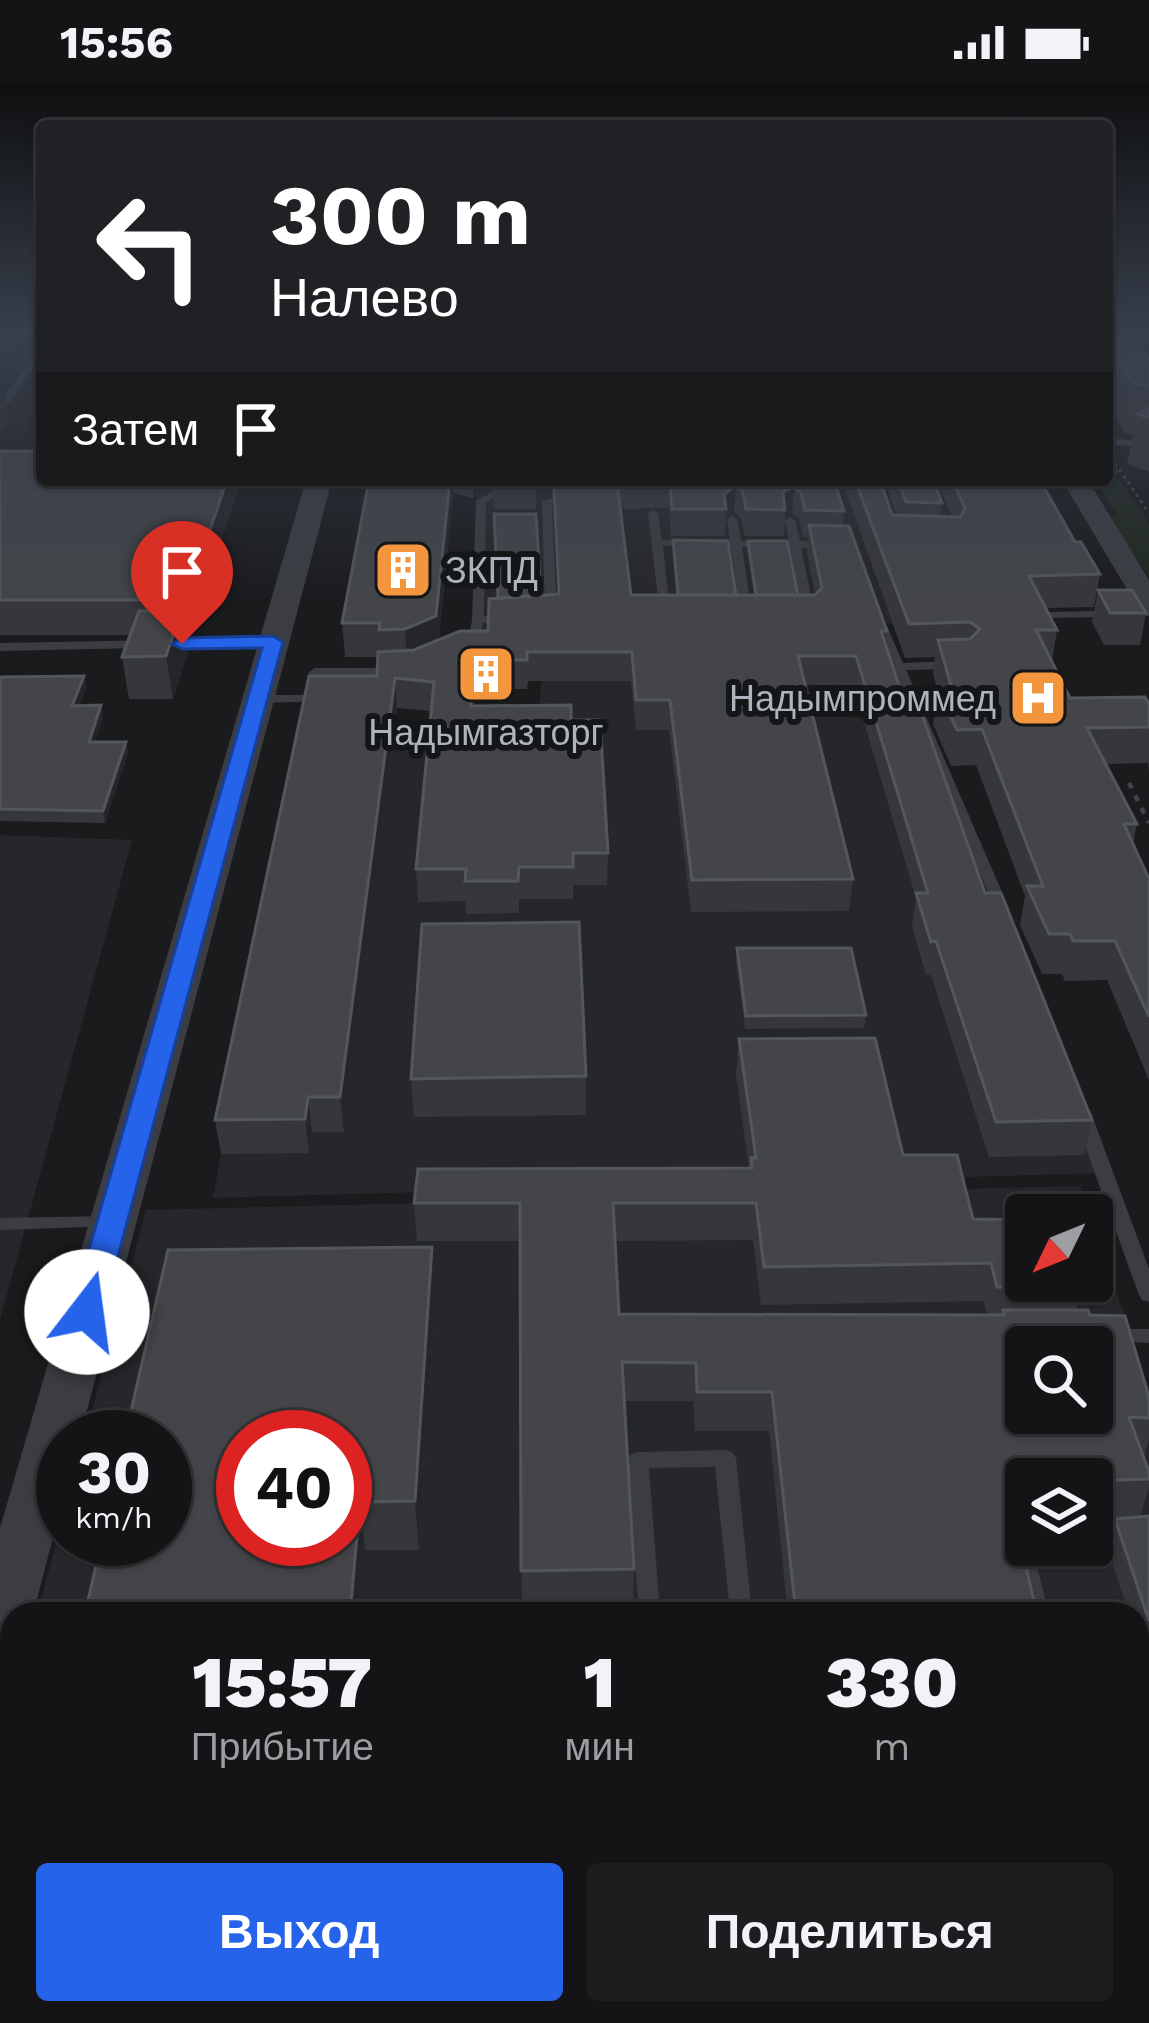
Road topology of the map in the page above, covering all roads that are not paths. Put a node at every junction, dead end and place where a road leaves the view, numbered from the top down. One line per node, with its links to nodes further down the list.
1 (1113, 442): 2 (lane)
2 (1149, 445)
3 (317, 486): 28 (street)
4 (508, 486): 9 (lane)
5 (1079, 486): 18 (street)
6 (583, 496): 8 (lane)
7 (653, 513): 14 (lane)
8 (545, 516): 11 (lane); 27 (lane)
9 (477, 517): 10 (lane); 27 (lane)
10 (500, 517)
11 (523, 517)
12 (732, 520): 15 (lane)
13 (790, 520): 16 (lane)
14 (657, 543): 15 (lane); 22 (lane)
15 (733, 543): 16 (lane); 25 (lane)
16 (797, 544): 17 (lane); 23 (lane)
17 (854, 545)
18 (1149, 603)
19 (875, 610): 32 (lane)
20 (1149, 613): 21 (lane)
21 (1048, 615)
22 (685, 617)
23 (788, 617)
24 (727, 618): 25 (lane)
25 (747, 618): 26 (lane)
26 (768, 618)
27 (478, 620): 30 (lane)
28 (273, 642): 29 (lane); 36 (street)
29 (0, 647)
30 (453, 653)
31 (964, 665): 32 (lane)
32 (900, 667): 37 (lane)
33 (410, 672): 34 (lane)
34 (363, 673): 35 (lane); 35 (lane)
35 (311, 698): 36 (lane)
36 (257, 699): 39 (street)
37 (1010, 929)
38 (1078, 1102): 41 (lane)
39 (112, 1222): 40 (lane); 47 (street)
40 (0, 1224)
41 (1149, 1295)
42 (1113, 1336): 43 (lane)
43 (1149, 1336)
44 (1149, 1530): 45 (lane)
45 (1113, 1533)
46 (1026, 1566): 50 (lane)
47 (7, 1602)
48 (648, 1602): 49 (lane)
49 (740, 1602)
50 (1035, 1602)

